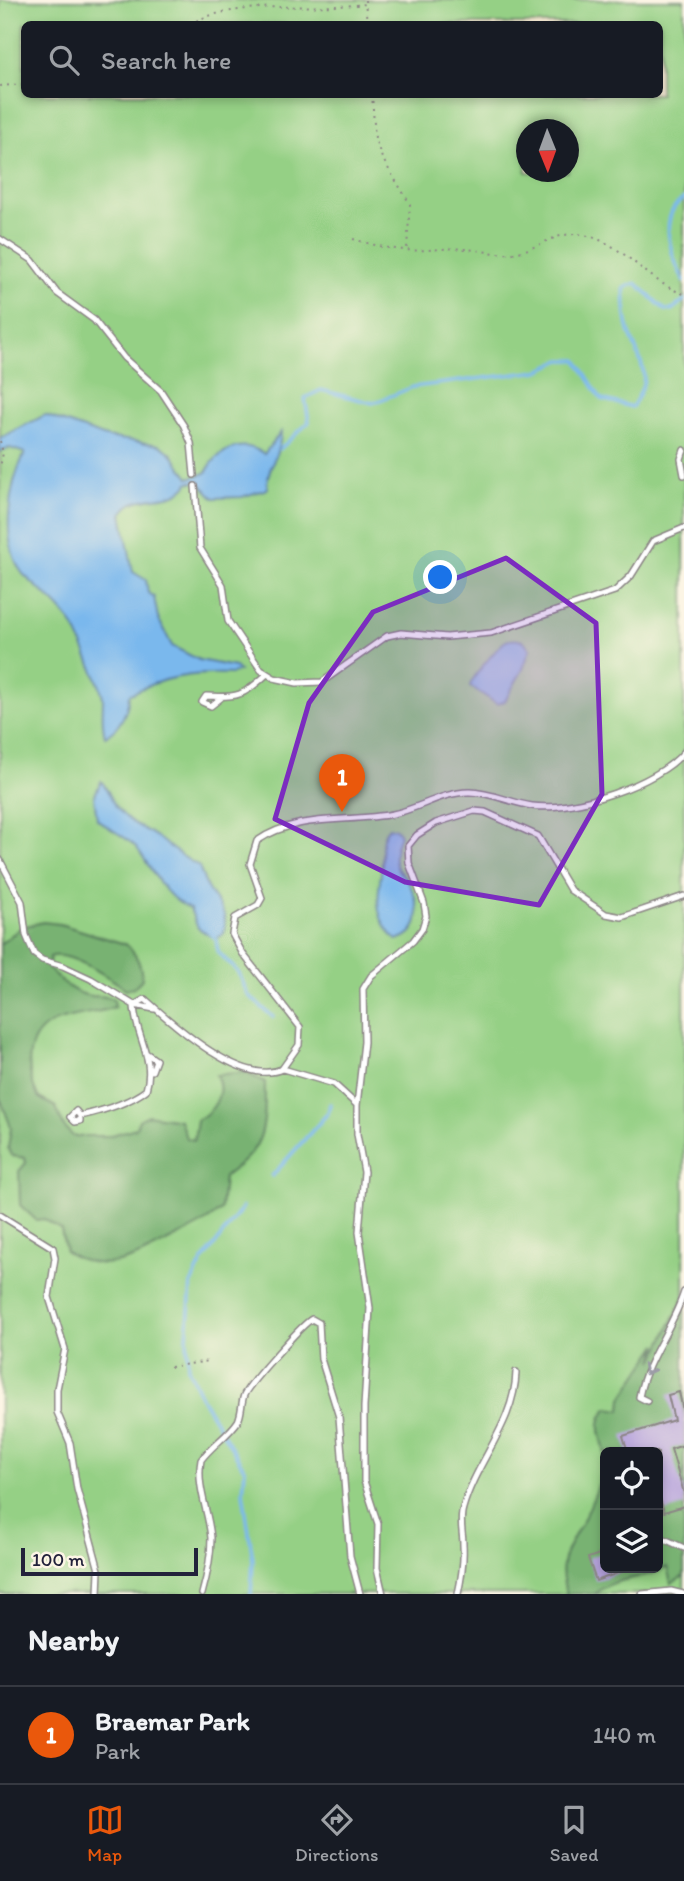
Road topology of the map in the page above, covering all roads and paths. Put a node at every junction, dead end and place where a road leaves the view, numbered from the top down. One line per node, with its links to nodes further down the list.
1 (365, 2): 2 (path); 3 (path)
2 (195, 21)
3 (367, 21)
4 (21, 84): 5 (path)
5 (1, 86)
6 (372, 98): 9 (path)
7 (0, 239): 14 (lane)
8 (353, 239): 9 (path)
9 (406, 250): 10 (path)
10 (684, 294)
11 (0, 441): 13 (path)
12 (684, 450): 15 (lane)
13 (0, 467)
14 (194, 475)
15 (684, 475)
16 (194, 486): 18 (lane)
17 (684, 528): 18 (lane)
18 (267, 674): 19 (lane)
19 (220, 698)
20 (684, 752): 24 (lane)
21 (0, 860): 23 (lane)
22 (684, 896): 25 (lane)
23 (134, 1005): 24 (lane); 26 (lane)
24 (282, 1069): 25 (lane)
25 (357, 1105): 38 (lane)
26 (80, 1116)
27 (0, 1214): 35 (lane)
28 (684, 1292): 32 (lane, one-way to 32)
29 (209, 1361): 30 (path)
30 (170, 1367)
31 (516, 1372): 39 (lane)
32 (647, 1401)
33 (663, 1538): 34 (lane)
34 (684, 1548)
35 (98, 1594)
36 (202, 1594): 37 (lane)
37 (360, 1594)
38 (383, 1594)
39 (458, 1594)
40 (642, 1594): 41 (lane)
41 (682, 1594)

